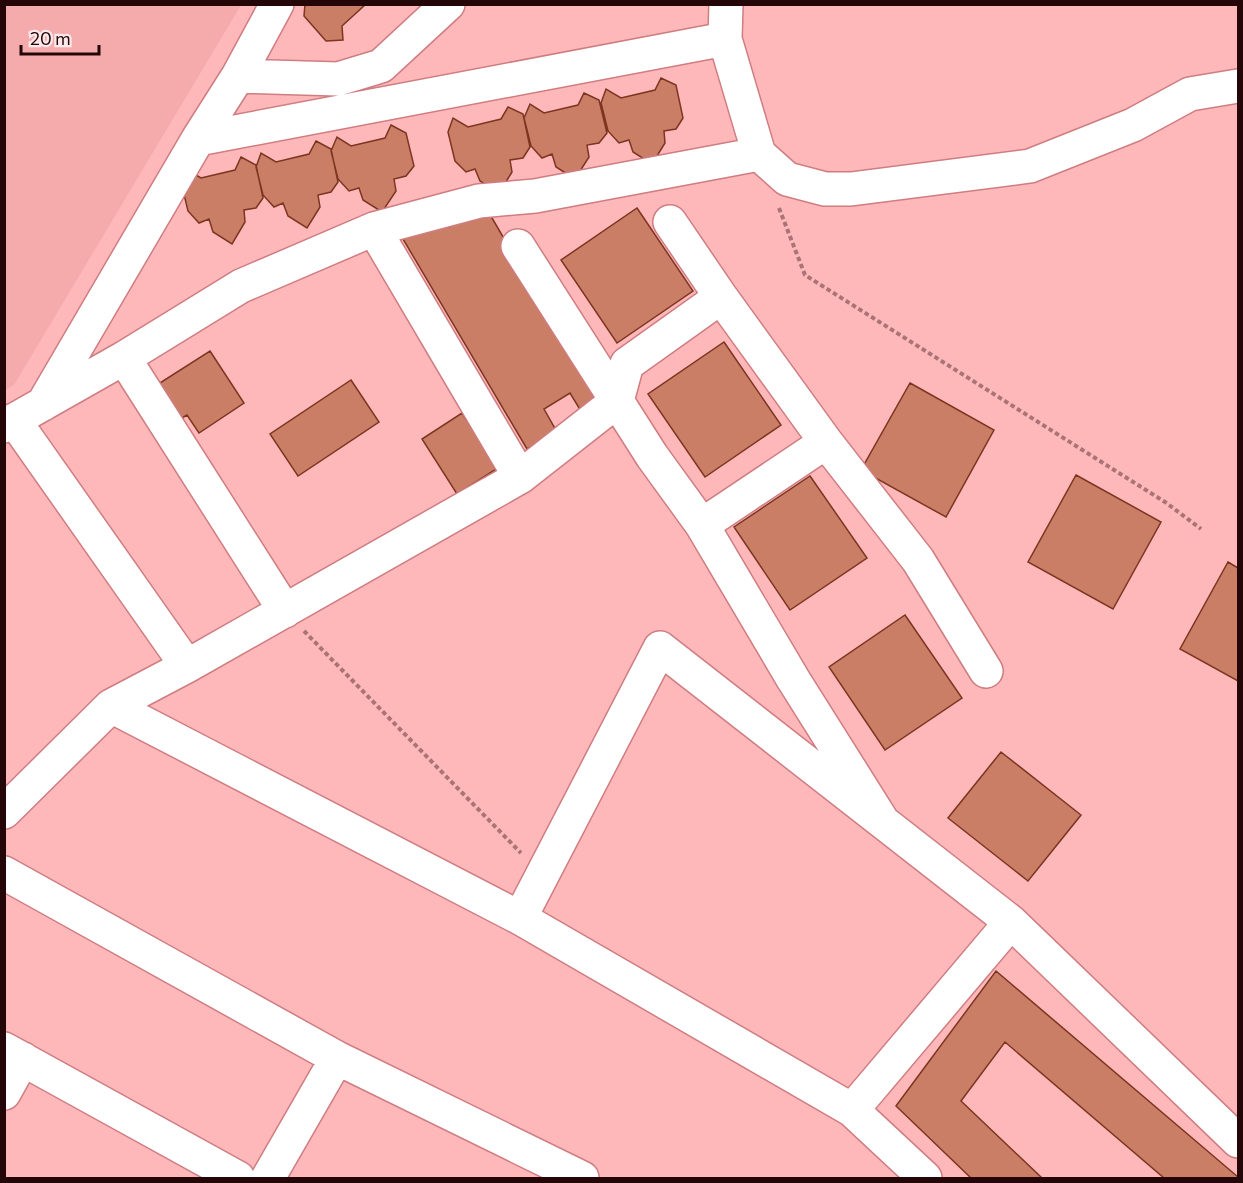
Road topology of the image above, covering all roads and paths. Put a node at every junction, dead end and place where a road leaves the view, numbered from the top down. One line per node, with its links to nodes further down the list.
1 (277, 4): 5 (street)
2 (448, 4): 5 (street)
3 (726, 4): 4 (street)
4 (725, 39): 7 (street); 8 (street)
5 (238, 76): 7 (street)
6 (1239, 86): 8 (street)
7 (198, 139): 16 (street)
8 (759, 154): 11 (street)
9 (776, 198): 20 (path)
10 (670, 222): 13 (street)
11 (374, 229): 14 (street); 18 (street)
12 (518, 246): 15 (street)
13 (721, 297): 15 (street); 17 (street)
14 (124, 358): 16 (street); 21 (street)
15 (617, 401): 18 (street); 19 (street)
16 (20, 417): 22 (street)
17 (826, 442): 19 (street); 23 (street)
18 (520, 477): 21 (street)
19 (702, 525): 26 (street)
20 (1201, 529)
21 (285, 611): 22 (street); 28 (path)
22 (187, 666): 24 (street)
23 (986, 671)
24 (111, 706): 25 (street); 29 (street)
25 (4, 813)
26 (883, 822): 28 (street); 30 (street)
27 (4, 873): 32 (street)
28 (542, 875): 29 (street)
29 (520, 918): 34 (street)
30 (1011, 922): 34 (street); 35 (street)
31 (14, 1054): 33 (street); 37 (street)
32 (337, 1058): 36 (street); 38 (street)
33 (4, 1093)
34 (852, 1110): 39 (street)
35 (1239, 1141)
36 (579, 1178)
37 (238, 1179)
38 (268, 1179)
39 (925, 1179)

